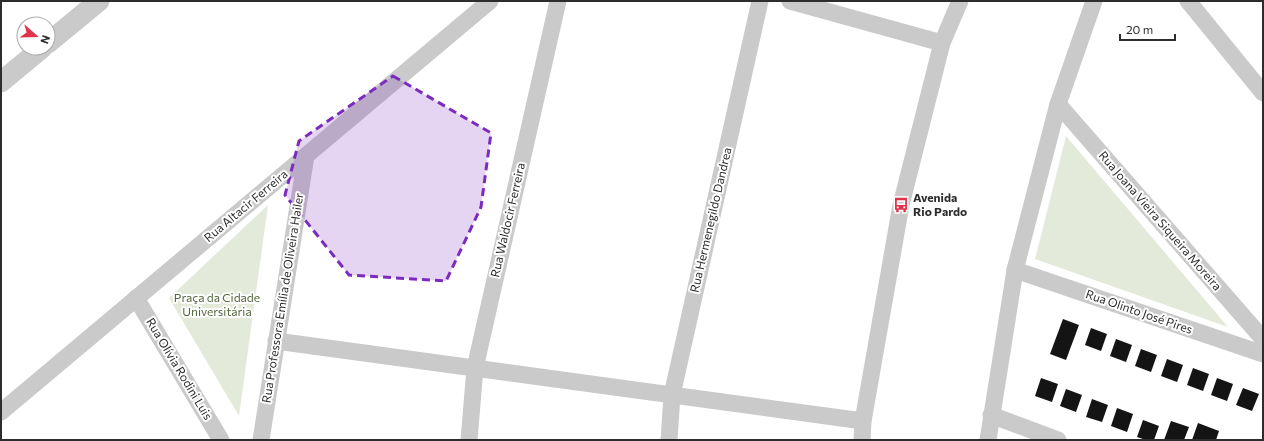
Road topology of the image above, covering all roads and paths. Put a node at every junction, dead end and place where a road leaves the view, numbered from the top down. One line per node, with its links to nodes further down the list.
1 (99, 1): 9 (street)
2 (490, 1): 15 (street, Rua Altacir Ferreira)
3 (558, 1): 21 (street, Rua Waldocir Ferreira)
4 (760, 1): 22 (street, Rua Hermenegildo Dandrea)
5 (790, 1): 10 (street)
6 (960, 1): 10 (street)
7 (1094, 1): 14 (street)
8 (1188, 1): 13 (street)
9 (56, 36)
10 (942, 43): 25 (street)
11 (32, 56): 12 (street)
12 (1, 82)
13 (1263, 93)
14 (1058, 104): 16 (street); 18 (street, Rua Joana Vieira Siqueira Moreira)
15 (306, 156): 17 (street, Rua Altacir Ferreira); 19 (street, Rua Professora Emília de Oliveira Hailer)
16 (1015, 270): 20 (street, Rua Olinto José Pires); 24 (street)
17 (136, 298): 23 (street, Rua Altacir Ferreira); 26 (street, Rua Olívia Rodini Luis)
18 (1263, 339)
19 (276, 341): 21 (street); 27 (street, Rua Professora Emília de Oliveira Hailer)
20 (1263, 354)
21 (475, 368): 22 (street); 28 (street, Rua Waldocir Ferreira)
22 (672, 395): 25 (street); 29 (street, Rua Hermenegildo Dandrea)
23 (1, 412)
24 (991, 415): 31 (street); 32 (street)
25 (863, 421): 30 (street)
26 (221, 440)
27 (261, 440)
28 (469, 440)
29 (668, 440)
30 (862, 440)
31 (988, 440)
32 (1058, 440)

